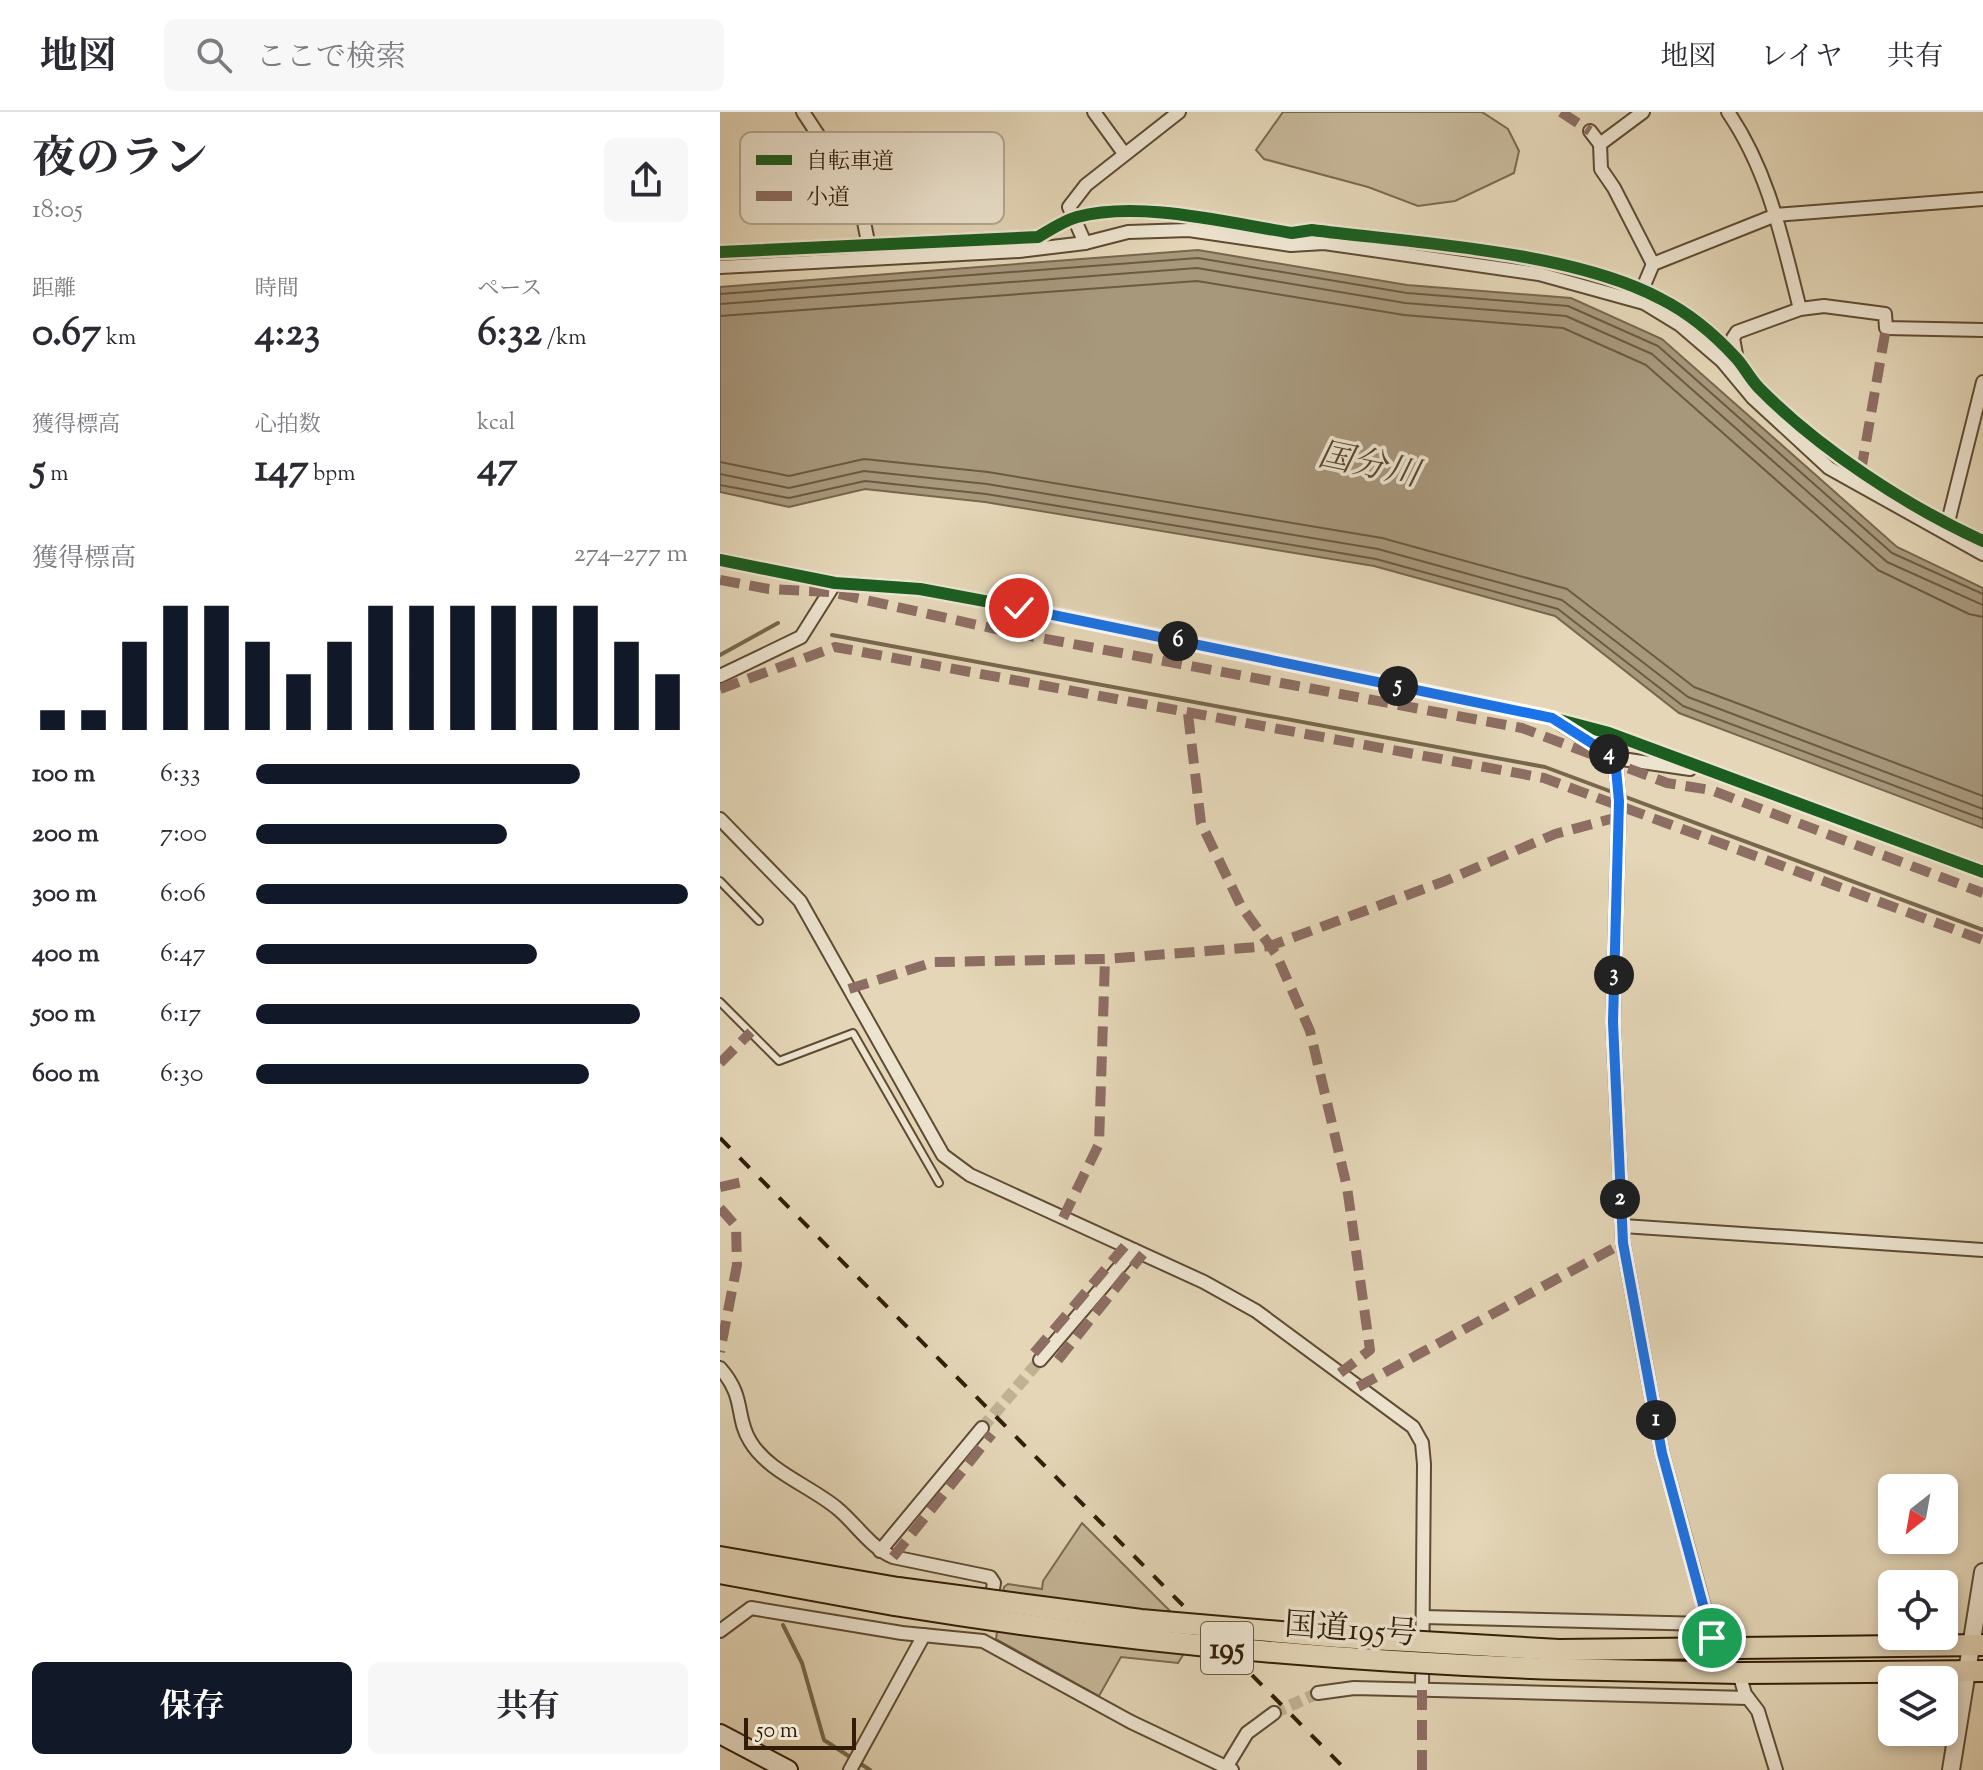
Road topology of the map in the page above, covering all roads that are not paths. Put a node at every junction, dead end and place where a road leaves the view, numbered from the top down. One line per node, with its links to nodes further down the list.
1 (803, 112): 7 (street)
2 (1094, 112): 9 (street)
3 (1179, 112): 9 (street)
4 (1643, 112): 8 (street)
5 (1728, 112): 11 (street)
6 (1590, 131): 8 (street)
7 (816, 132)
8 (1600, 144): 17 (street)
9 (1123, 152): 12 (street)
10 (1983, 199): 11 (street)
11 (1776, 215): 17 (street); 20 (street)
12 (1074, 218): 14 (street); 15 (street); 19 (street)
13 (864, 224): 15 (street)
14 (1085, 243): 18 (street); 25 (street)
15 (869, 247): 16 (street)
16 (720, 252)
17 (1653, 264): 19 (street)
18 (720, 267)
19 (1642, 290): 22 (street)
20 (1800, 309): 21 (street); 22 (street)
21 (1983, 330)
22 (1737, 360): 24 (street)
23 (1983, 382): 24 (street)
24 (1948, 522): 25 (street)
25 (1968, 540): 26 (street); 27 (street)
26 (1983, 541)
27 (1983, 554)
28 (720, 560): 29 (street)
29 (835, 583): 30 (street); 31 (street)
30 (720, 676)
31 (1552, 718): 32 (street); 33 (street)
32 (1615, 758): 33 (street); 40 (street)
33 (1714, 773): 35 (street)
34 (720, 819): 41 (street)
35 (1983, 872)
36 (720, 881): 37 (lane)
37 (759, 921)
38 (720, 1002): 39 (lane)
39 (939, 1183)
40 (1623, 1226): 42 (street); 52 (street)
41 (1134, 1250): 43 (street); 51 (street)
42 (1983, 1250)
43 (1040, 1360)
44 (720, 1368): 46 (street)
45 (982, 1428): 46 (street)
46 (880, 1551): 55 (street)
47 (720, 1557): 50 (highway, 国道195号 / 195)
48 (1983, 1572): 56 (street)
49 (720, 1573): 50 (highway, 国道195号 / 195)
50 (896, 1596): 58 (highway, 国道195号 / 195, bridge)
51 (1423, 1617): 52 (street); 61 (street)
52 (1707, 1624): 57 (street)
53 (720, 1631): 54 (street)
54 (924, 1635): 55 (street); 68 (street)
55 (983, 1641): 66 (street)
56 (1978, 1646): 57 (highway, 国道195号 / 195); 59 (street)
57 (1716, 1651): 58 (highway, 国道195号 / 195)
58 (1560, 1660): 60 (highway, 国道195号 / 195)
59 (1975, 1672): 60 (highway, 国道195号 / 195); 70 (street)
60 (1739, 1673): 63 (street)
61 (1422, 1690): 62 (street); 63 (street)
62 (1318, 1693)
63 (1748, 1698): 69 (street)
64 (1274, 1713): 66 (street)
65 (720, 1734): 67 (main road)
66 (1230, 1768)
67 (788, 1770)
68 (850, 1770)
69 (1776, 1770)
70 (1951, 1770)

